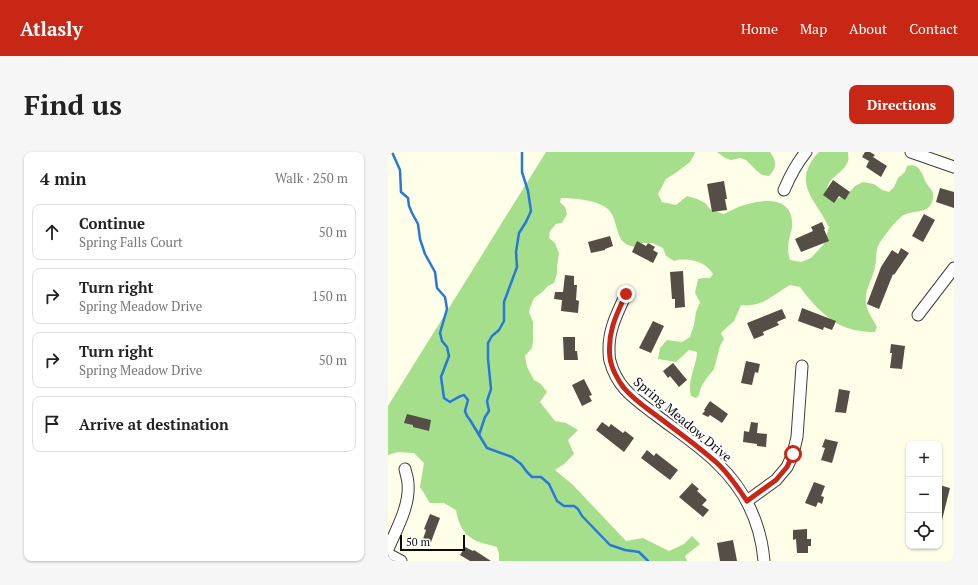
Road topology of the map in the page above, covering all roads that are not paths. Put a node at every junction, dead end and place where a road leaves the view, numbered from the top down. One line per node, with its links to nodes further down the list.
1 (806, 152): 4 (street)
2 (911, 152): 3 (street)
3 (954, 167)
4 (784, 190)
5 (954, 268): 7 (street)
6 (626, 294): 10 (street, Spring Meadow Drive)
7 (918, 315)
8 (802, 366): 10 (street)
9 (405, 469): 11 (street)
10 (747, 501): 14 (street, Spring Meadow Drive)
11 (388, 549)
12 (388, 554): 13 (street)
13 (401, 561)
14 (764, 561)

